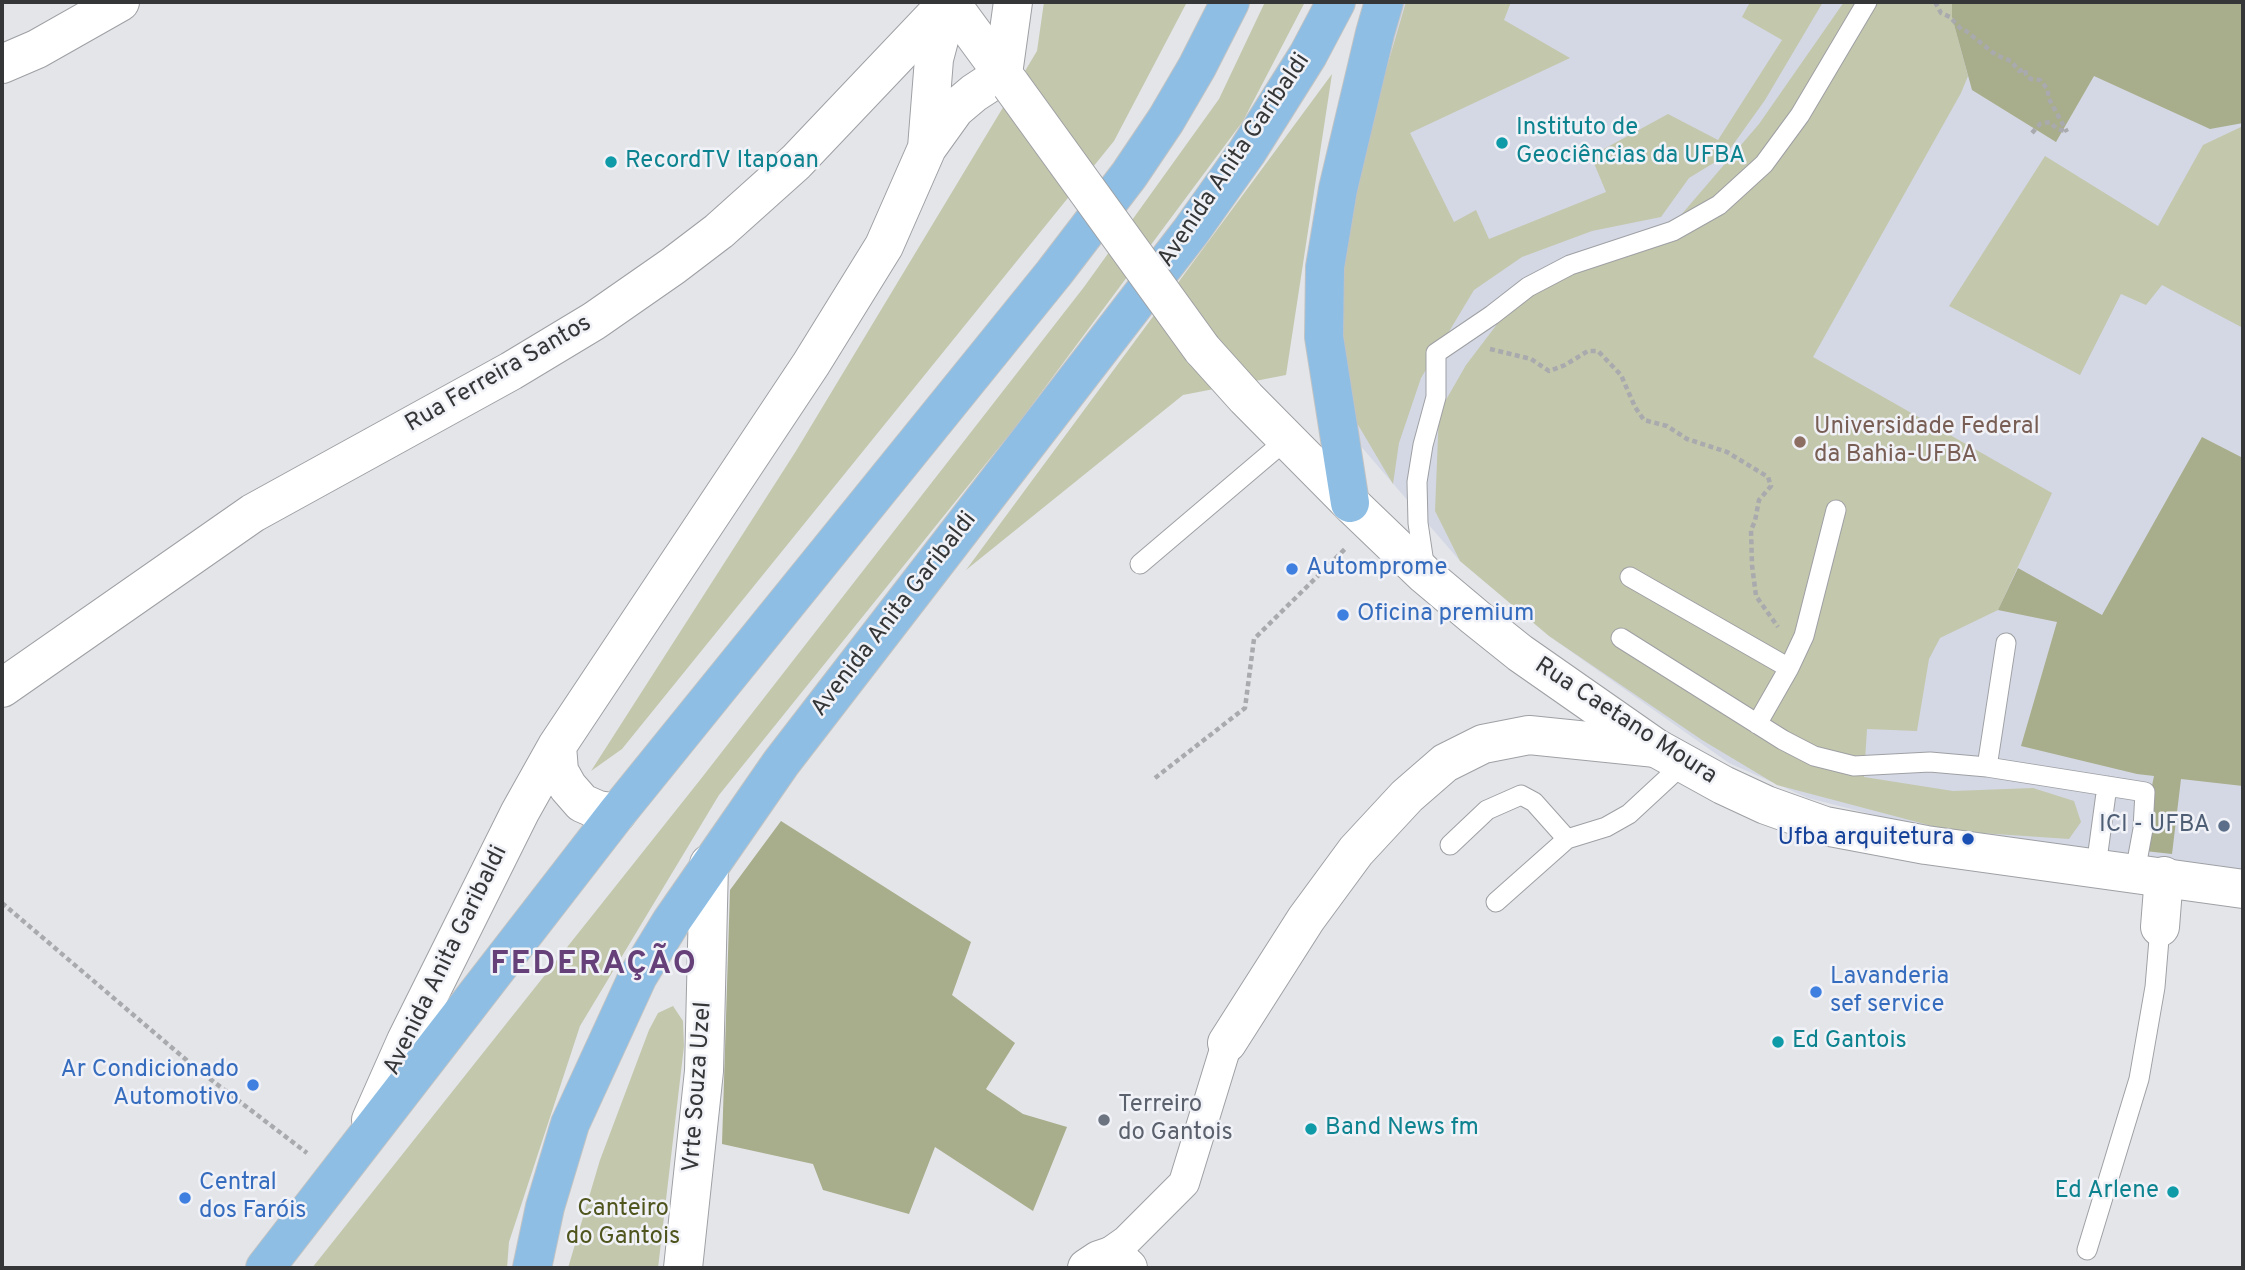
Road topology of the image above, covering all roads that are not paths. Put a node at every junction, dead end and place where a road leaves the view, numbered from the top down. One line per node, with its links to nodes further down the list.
1 (120, 2): 8 (street)
2 (949, 2): 9 (street, Rua Caetano Moura); 10 (street, Avenida Anita Garibaldi); 20 (street, Rua Ferreira Santos)
3 (1013, 2): 9 (street)
4 (1230, 2): 26 (main road, Avenida Anita Garibaldi)
5 (1336, 2): 29 (main road, Avenida Anita Garibaldi)
6 (1384, 2): 13 (main road)
7 (1867, 2): 15 (lane)
8 (2, 64)
9 (1007, 80): 10 (street, Avenida Anita Garibaldi); 11 (street, Rua Caetano Moura, bridge)
10 (927, 148): 22 (street, Avenida Anita Garibaldi)
11 (1286, 440): 13 (street, Rua Caetano Moura); 14 (lane)
12 (1836, 510): 19 (lane)
13 (1360, 514): 15 (street, Rua Caetano Moura)
14 (1140, 564)
15 (1425, 575): 23 (street, Rua Caetano Moura)
16 (1630, 577): 19 (lane)
17 (1621, 638): 21 (lane)
18 (2006, 643): 24 (lane)
19 (1789, 668): 21 (lane)
20 (2, 688)
21 (1757, 724): 24 (lane)
22 (557, 746): 26 (street); 36 (street, Avenida Anita Garibaldi)
23 (1670, 756): 27 (lane); 30 (street, Rua Caetano Moura); 35 (street)
24 (1987, 767): 25 (lane)
25 (2107, 786): 30 (lane); 31 (lane)
26 (617, 813): 36 (main road, Avenida Anita Garibaldi)
27 (1567, 839): 28 (lane); 33 (lane)
28 (1450, 845)
29 (709, 864): 40 (main road, Avenida Anita Garibaldi); 41 (street, Vrte Souza Uzel)
30 (2096, 867): 31 (street, Rua Caetano Moura)
31 (2149, 874): 32 (street, Rua Caetano Moura); 34 (street)
32 (2243, 889)
33 (1496, 902)
34 (2160, 927): 37 (lane)
35 (1227, 1043): 38 (street)
36 (362, 1141): 39 (main road, Avenida Anita Garibaldi)
37 (2087, 1250)
38 (1105, 1266)
39 (265, 1268)
40 (532, 1268)
41 (683, 1268)

